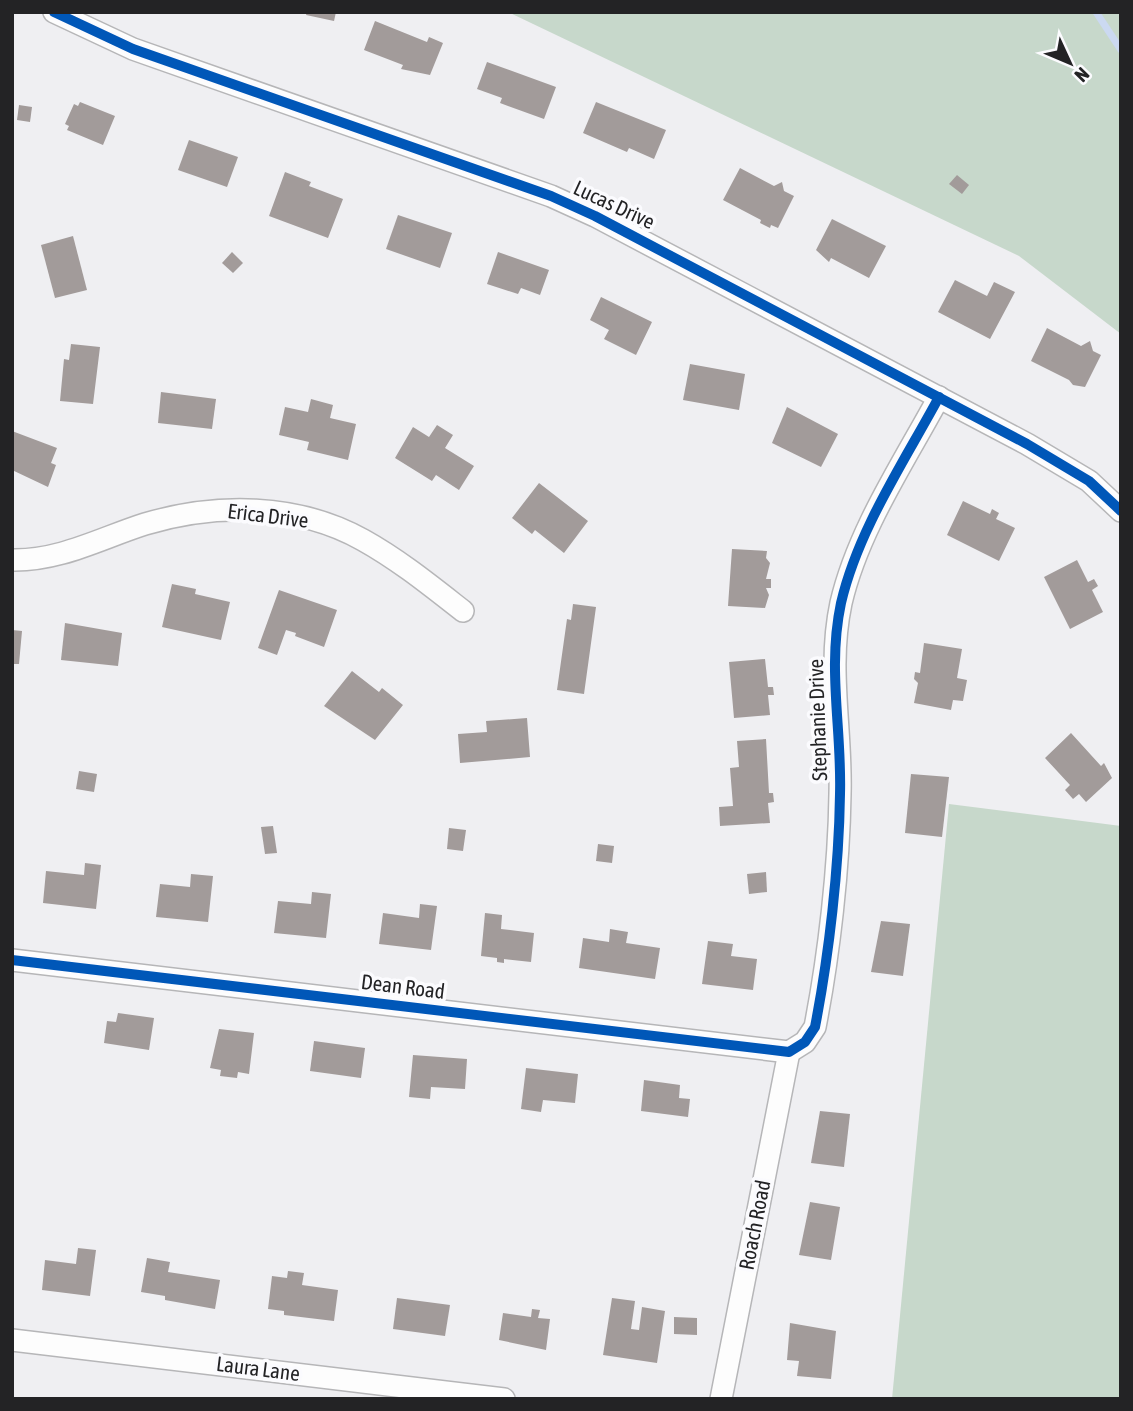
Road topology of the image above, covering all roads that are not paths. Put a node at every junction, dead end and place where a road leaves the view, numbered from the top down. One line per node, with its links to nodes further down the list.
1 (60, 14): 2 (street, Lucas Drive)
2 (939, 397): 3 (street, Lucas Drive); 7 (street, Stephanie Drive)
3 (1121, 511)
4 (12, 560): 5 (street, Erica Drive)
5 (463, 611)
6 (12, 960): 7 (street, Dean Road)
7 (789, 1052): 10 (street, Roach Road)
8 (12, 1340): 9 (street, Laura Lane)
9 (504, 1399)
10 (721, 1399)

